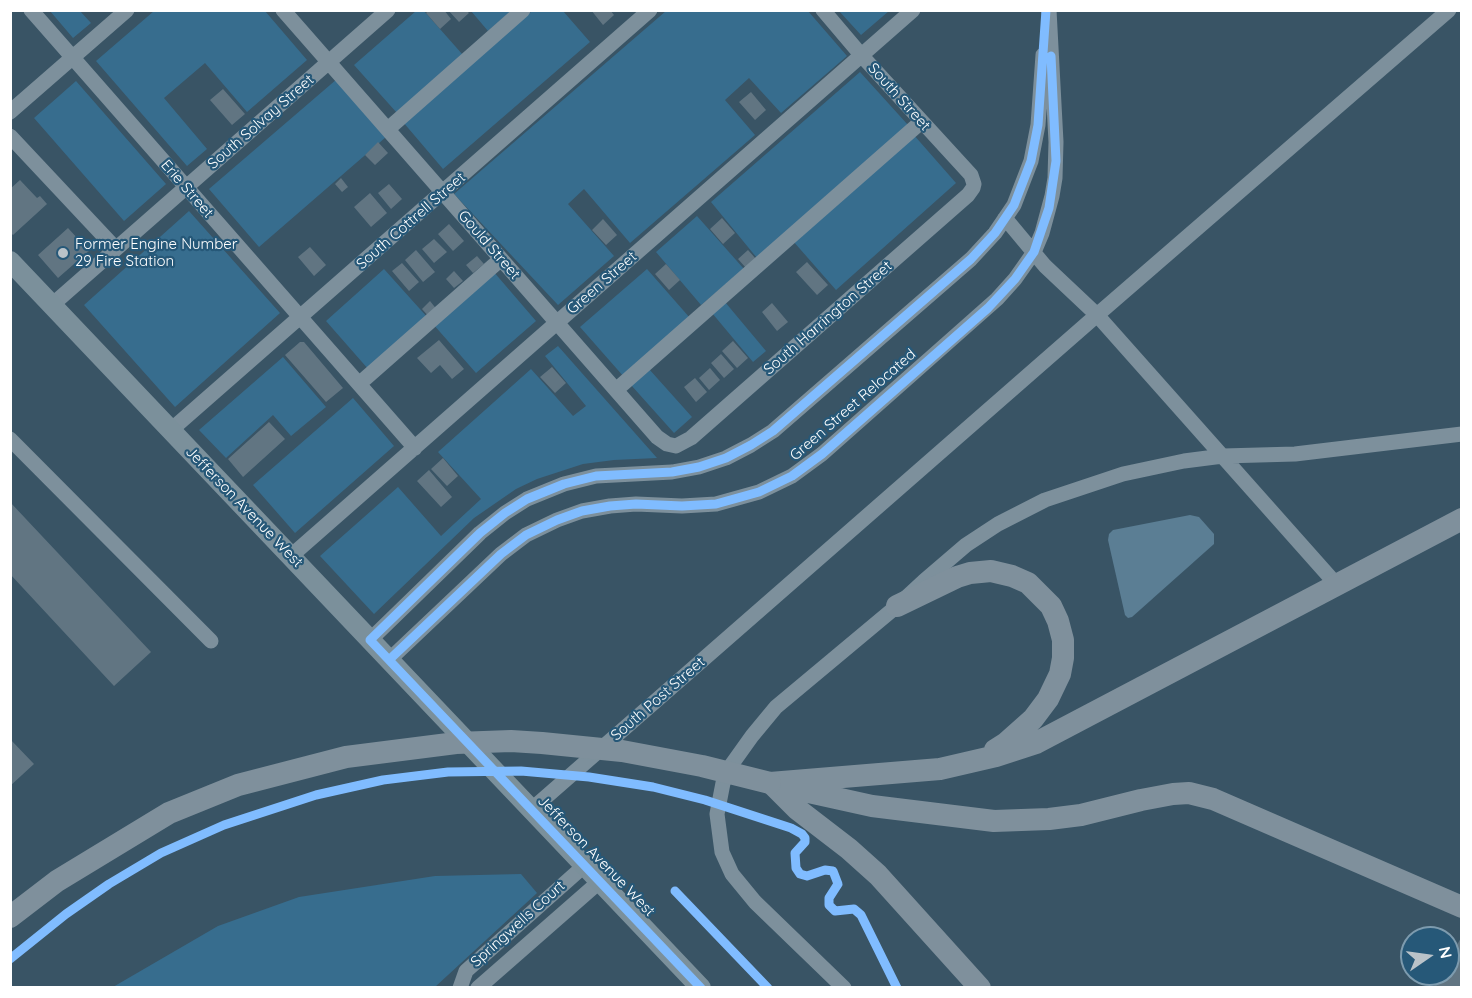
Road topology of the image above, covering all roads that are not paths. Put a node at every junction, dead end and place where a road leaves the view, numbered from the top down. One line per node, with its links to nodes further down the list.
1 (31, 10): 12 (street, Erie Street)
2 (127, 10): 12 (street)
3 (284, 10): 13 (street, Gould Street)
4 (388, 10): 13 (street, South Solvay Street)
5 (523, 10): 16 (street)
6 (650, 10): 20 (street, South Cottrell Street)
7 (823, 10): 11 (street, South Street)
8 (913, 10): 11 (street, Green Street)
9 (1047, 10): 21 (street, Green Street Relocated); 23 (street, Green Street Relocated)
10 (1449, 10): 27 (street, South Post Street)
11 (862, 56): 15 (street, South Street); 29 (street, Green Street)
12 (73, 58): 14 (street); 19 (street, Erie Street)
13 (329, 62): 16 (street, Gould Street); 19 (street, South Solvay Street)
14 (10, 112)
15 (921, 122): 18 (street, South Street); 31 (street)
16 (388, 129): 20 (street, Gould Street)
17 (10, 136): 22 (street)
18 (974, 184): 35 (street, South Harrington Street)
19 (186, 188): 22 (street, South Solvay Street); 28 (street, Erie Street)
20 (443, 193): 24 (street, Gould Street); 28 (street, South Cottrell Street)
21 (1005, 218): 23 (street); 43 (street, Green Street Relocated)
22 (116, 249): 26 (street, South Solvay Street)
23 (1034, 252): 27 (street); 44 (street, Green Street Relocated)
24 (501, 259): 29 (street, Gould Street); 30 (street)
25 (10, 261): 26 (main road, Jefferson Avenue West)
26 (52, 305): 32 (main road, Jefferson Avenue West)
27 (1097, 315): 37 (street); 47 (street, South Post Street)
28 (300, 318): 30 (street, Erie Street); 32 (street, South Cottrell Street)
29 (557, 323): 31 (street, Gould Street); 36 (street, Green Street)
30 (359, 384): 36 (street, Erie Street)
31 (616, 390): 35 (street, Gould Street)
32 (171, 430): 39 (main road, Jefferson Avenue West)
33 (1461, 434): 37 (street)
34 (10, 439): 42 (street)
35 (676, 446)
36 (415, 448): 39 (street, Green Street)
37 (1223, 456): 40 (street); 41 (street)
38 (1461, 519): 40 (highway)
39 (291, 556): 43 (main road, Jefferson Avenue West)
40 (1336, 584): 45 (highway)
41 (897, 606): 45 (highway); 55 (street)
42 (211, 640)
43 (370, 640): 44 (main road, Jefferson Avenue West)
44 (389, 660): 47 (main road, Jefferson Avenue West)
45 (967, 764): 46 (highway)
46 (770, 783): 50 (highway); 51 (highway, bridge); 56 (highway)
47 (531, 810): 48 (main road, Jefferson Avenue West)
48 (584, 866): 49 (main road, Jefferson Avenue West); 52 (street, Springwells Court)
49 (599, 882): 53 (street, Springwells Court); 54 (main road, Jefferson Avenue West)
50 (1461, 907)
51 (10, 917)
52 (460, 987)
53 (478, 987)
54 (701, 987)
55 (844, 987)
56 (980, 987)

